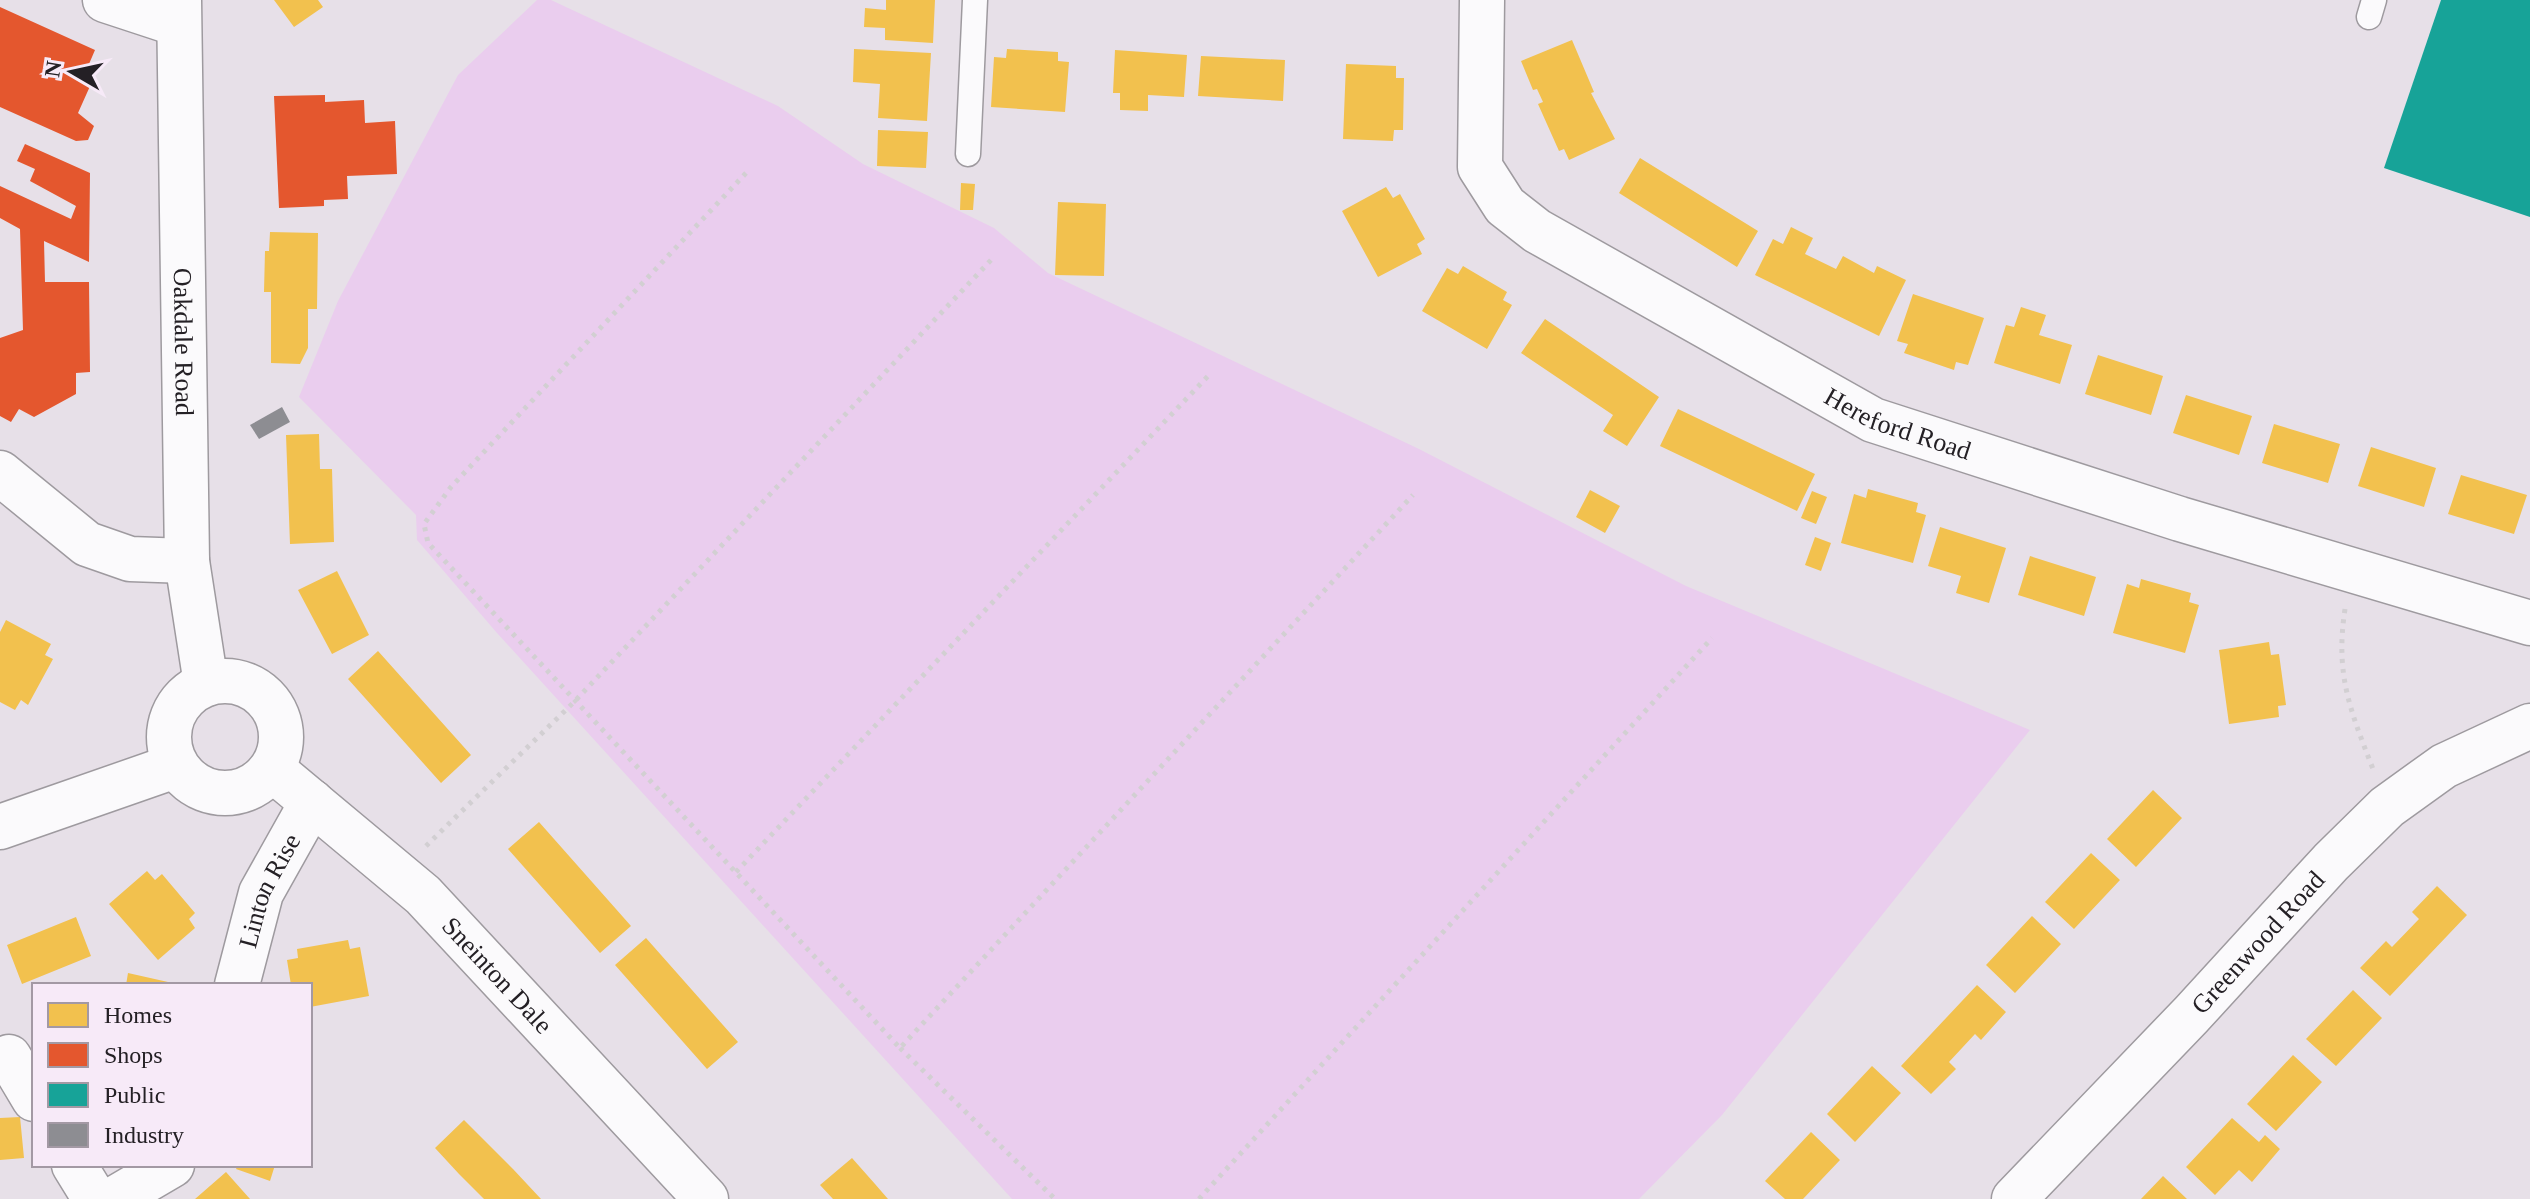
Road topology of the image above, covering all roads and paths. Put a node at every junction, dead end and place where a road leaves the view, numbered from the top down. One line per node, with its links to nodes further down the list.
1 (105, 0): 4 (street)
2 (975, 0): 5 (lane)
3 (1482, 0): 12 (street, Hereford Road)
4 (178, 12): 11 (street, Oakdale Road)
5 (968, 154)
6 (746, 173): 16 (path)
7 (992, 259): 16 (path)
8 (1209, 375): 24 (path)
9 (0, 473): 11 (street)
10 (1413, 495): 26 (path)
11 (187, 561): 15 (street, Oakdale Road)
12 (2350, 570): 13 (street, Hereford Road); 21 (path)
13 (2530, 623)
14 (1712, 638): 35 (path)
15 (206, 684): 18 (street); 19 (street)
16 (574, 702): 23 (path); 24 (path)
17 (2530, 726): 21 (street, Greenwood Road)
18 (175, 766): 19 (street); 22 (street)
19 (272, 769): 20 (street, Sneinton Dale)
20 (312, 802): 23 (street, Sneinton Dale); 25 (street, Linton Rise)
21 (2387, 807): 36 (street, Greenwood Road)
22 (0, 827)
23 (399, 872): 33 (street, Sneinton Dale)
24 (736, 872): 26 (path)
25 (238, 983)
26 (900, 1048): 34 (path)
27 (9, 1057): 28 (street)
28 (32, 1096)
29 (75, 1167): 31 (street)
30 (169, 1167): 32 (street)
31 (95, 1199)
32 (114, 1199)
33 (706, 1199)
34 (1055, 1199)
35 (1199, 1199)
36 (2014, 1199)

